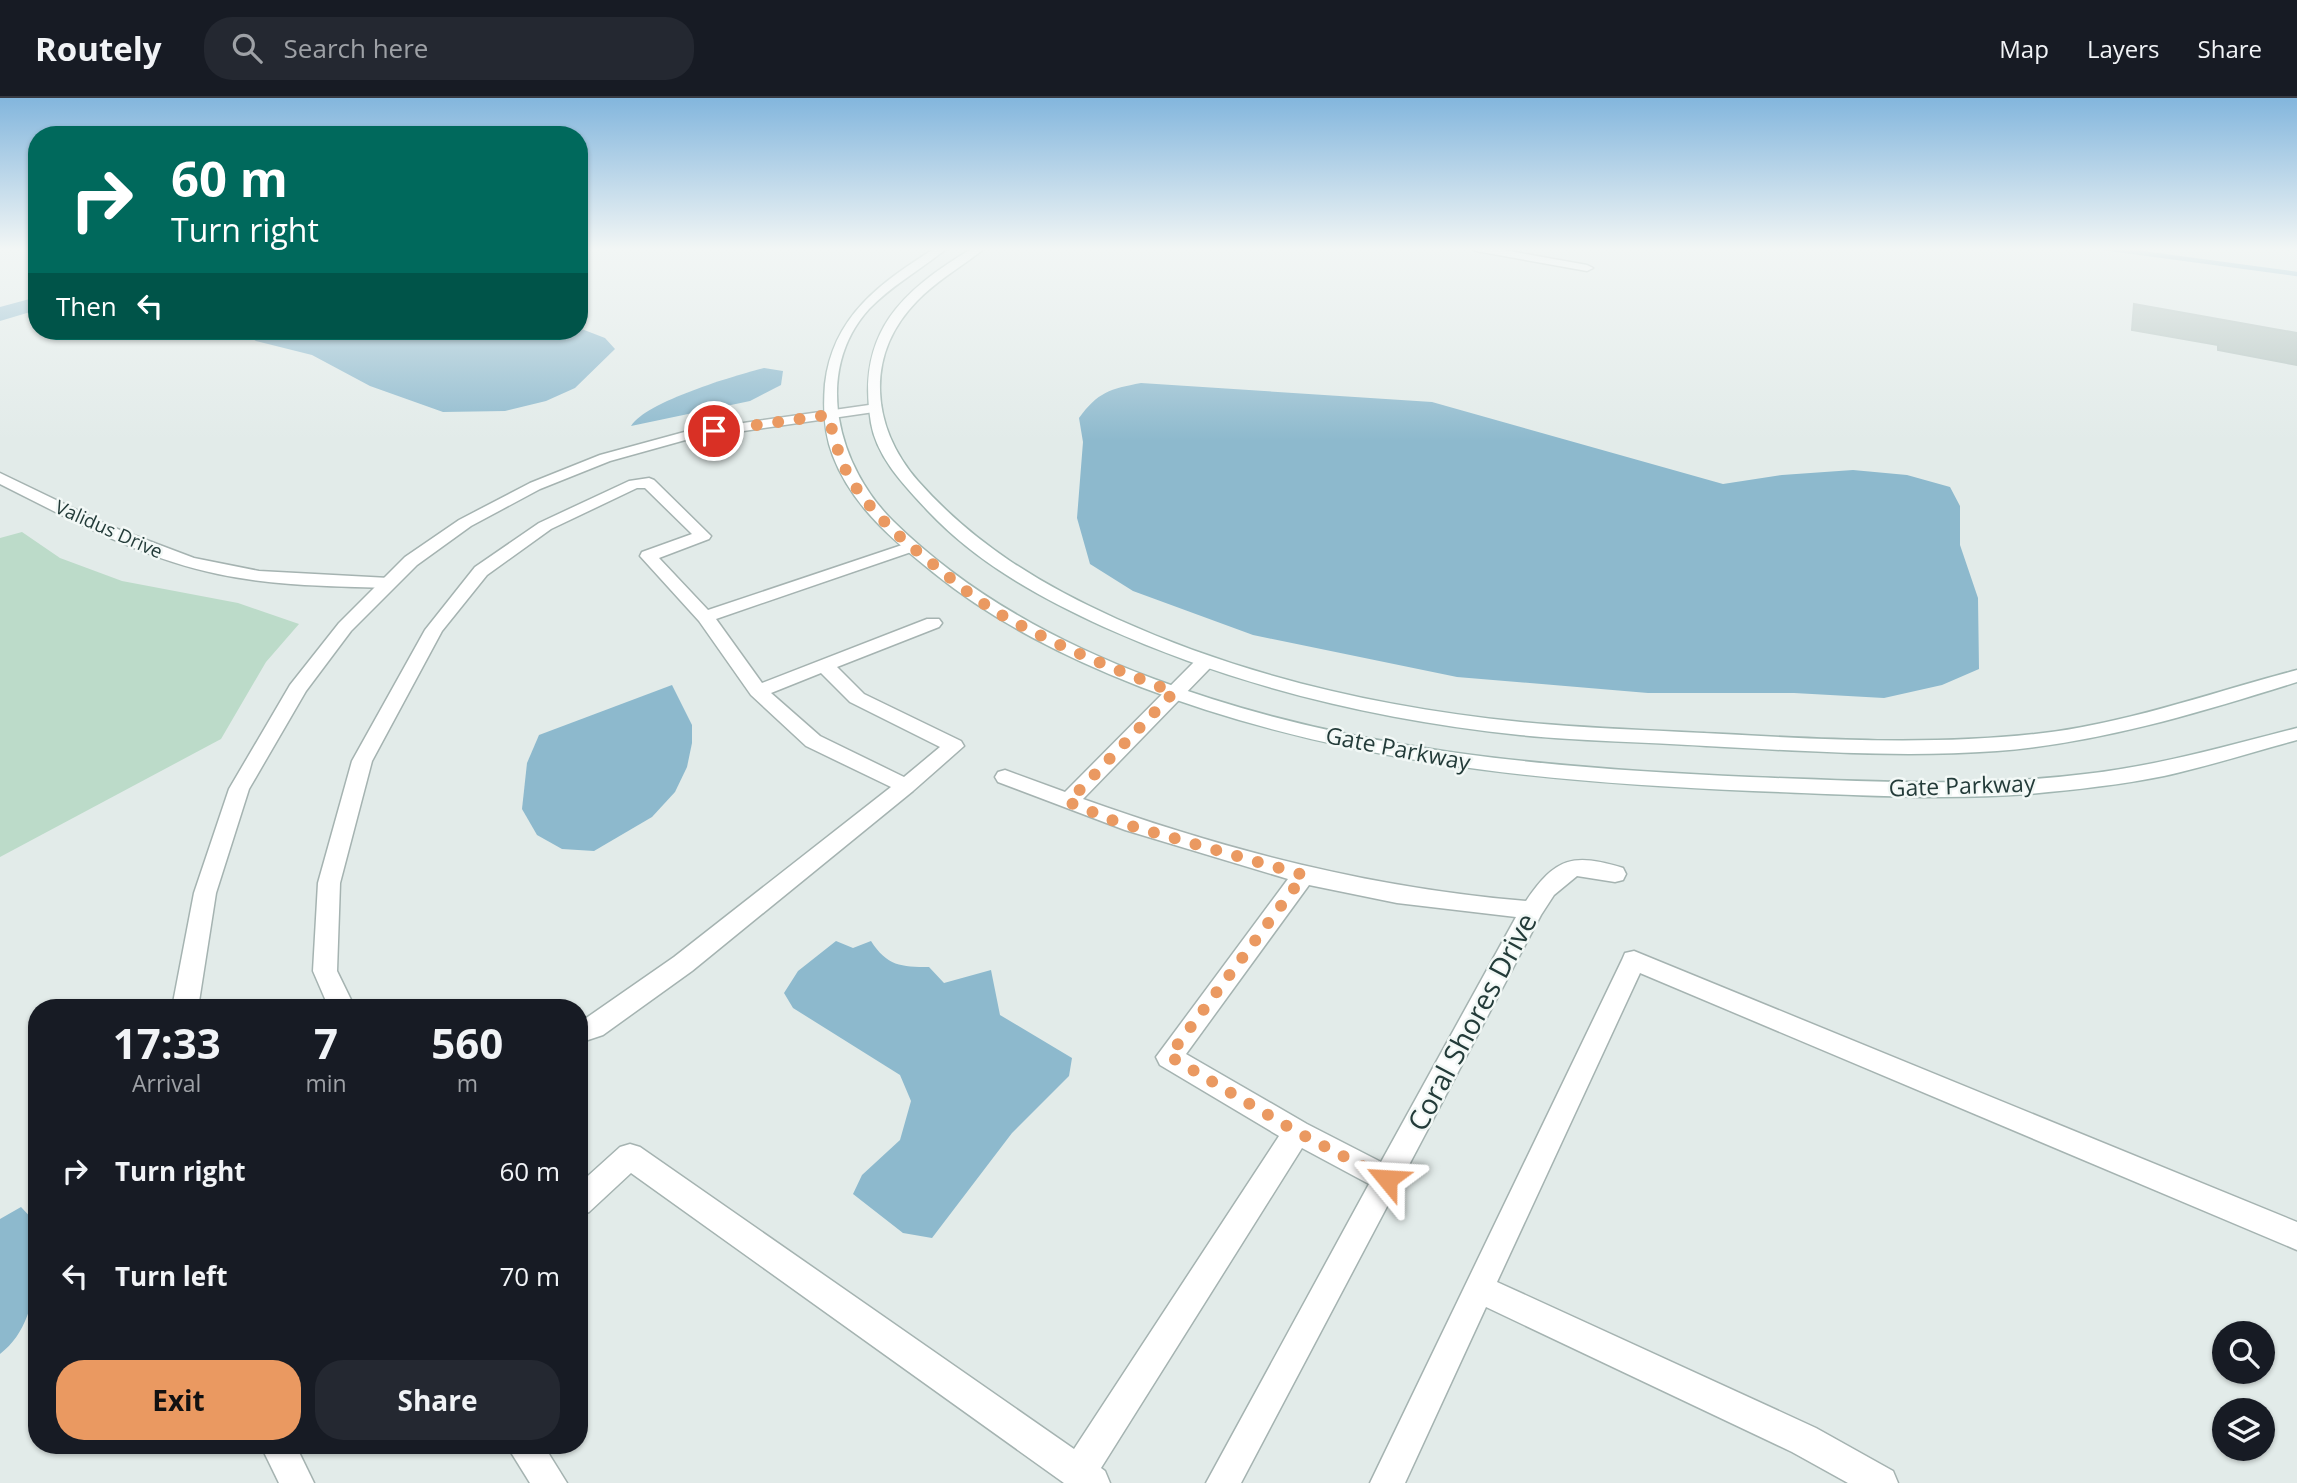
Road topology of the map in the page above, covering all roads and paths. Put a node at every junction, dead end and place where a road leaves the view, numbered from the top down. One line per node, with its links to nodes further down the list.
1 (863, 313): 4 (street, Gate Parkway)
2 (901, 313): 3 (street, Gate Parkway)
3 (876, 408): 4 (street); 10 (street, Gate Parkway)
4 (828, 415): 6 (street, Gate Parkway); 7 (street)
5 (0, 478): 7 (street, Validus Drive)
6 (911, 547): 8 (street); 14 (street, Gate Parkway)
7 (389, 583): 22 (street)
8 (705, 617): 13 (street); 23 (street)
9 (933, 624): 11 (street)
10 (1205, 662): 12 (street, Gate Parkway); 14 (street)
11 (825, 666): 13 (street); 17 (street)
12 (2297, 676)
13 (758, 691): 17 (street)
14 (1174, 692): 15 (street, Gate Parkway); 18 (street)
15 (2297, 734)
16 (1005, 778): 18 (street)
17 (906, 786): 24 (street)
18 (1068, 802): 20 (street)
19 (1615, 874): 21 (street, Coral Shores Drive)
20 (1304, 875): 21 (street); 25 (street)
21 (1532, 910): 26 (street, Coral Shores Drive)
22 (187, 999)
23 (338, 999)
24 (588, 1030)
25 (1297, 1132): 26 (street); 32 (street)
26 (1387, 1179): 35 (street, Coral Shores Drive)
27 (588, 1195): 32 (street)
28 (2297, 1236): 29 (street)
29 (1480, 1289): 36 (street); 37 (street)
30 (282, 1454): 33 (street)
31 (530, 1454): 34 (street)
32 (1086, 1478)
33 (297, 1483)
34 (550, 1483)
35 (1223, 1483)
36 (1387, 1483)
37 (1881, 1483)

